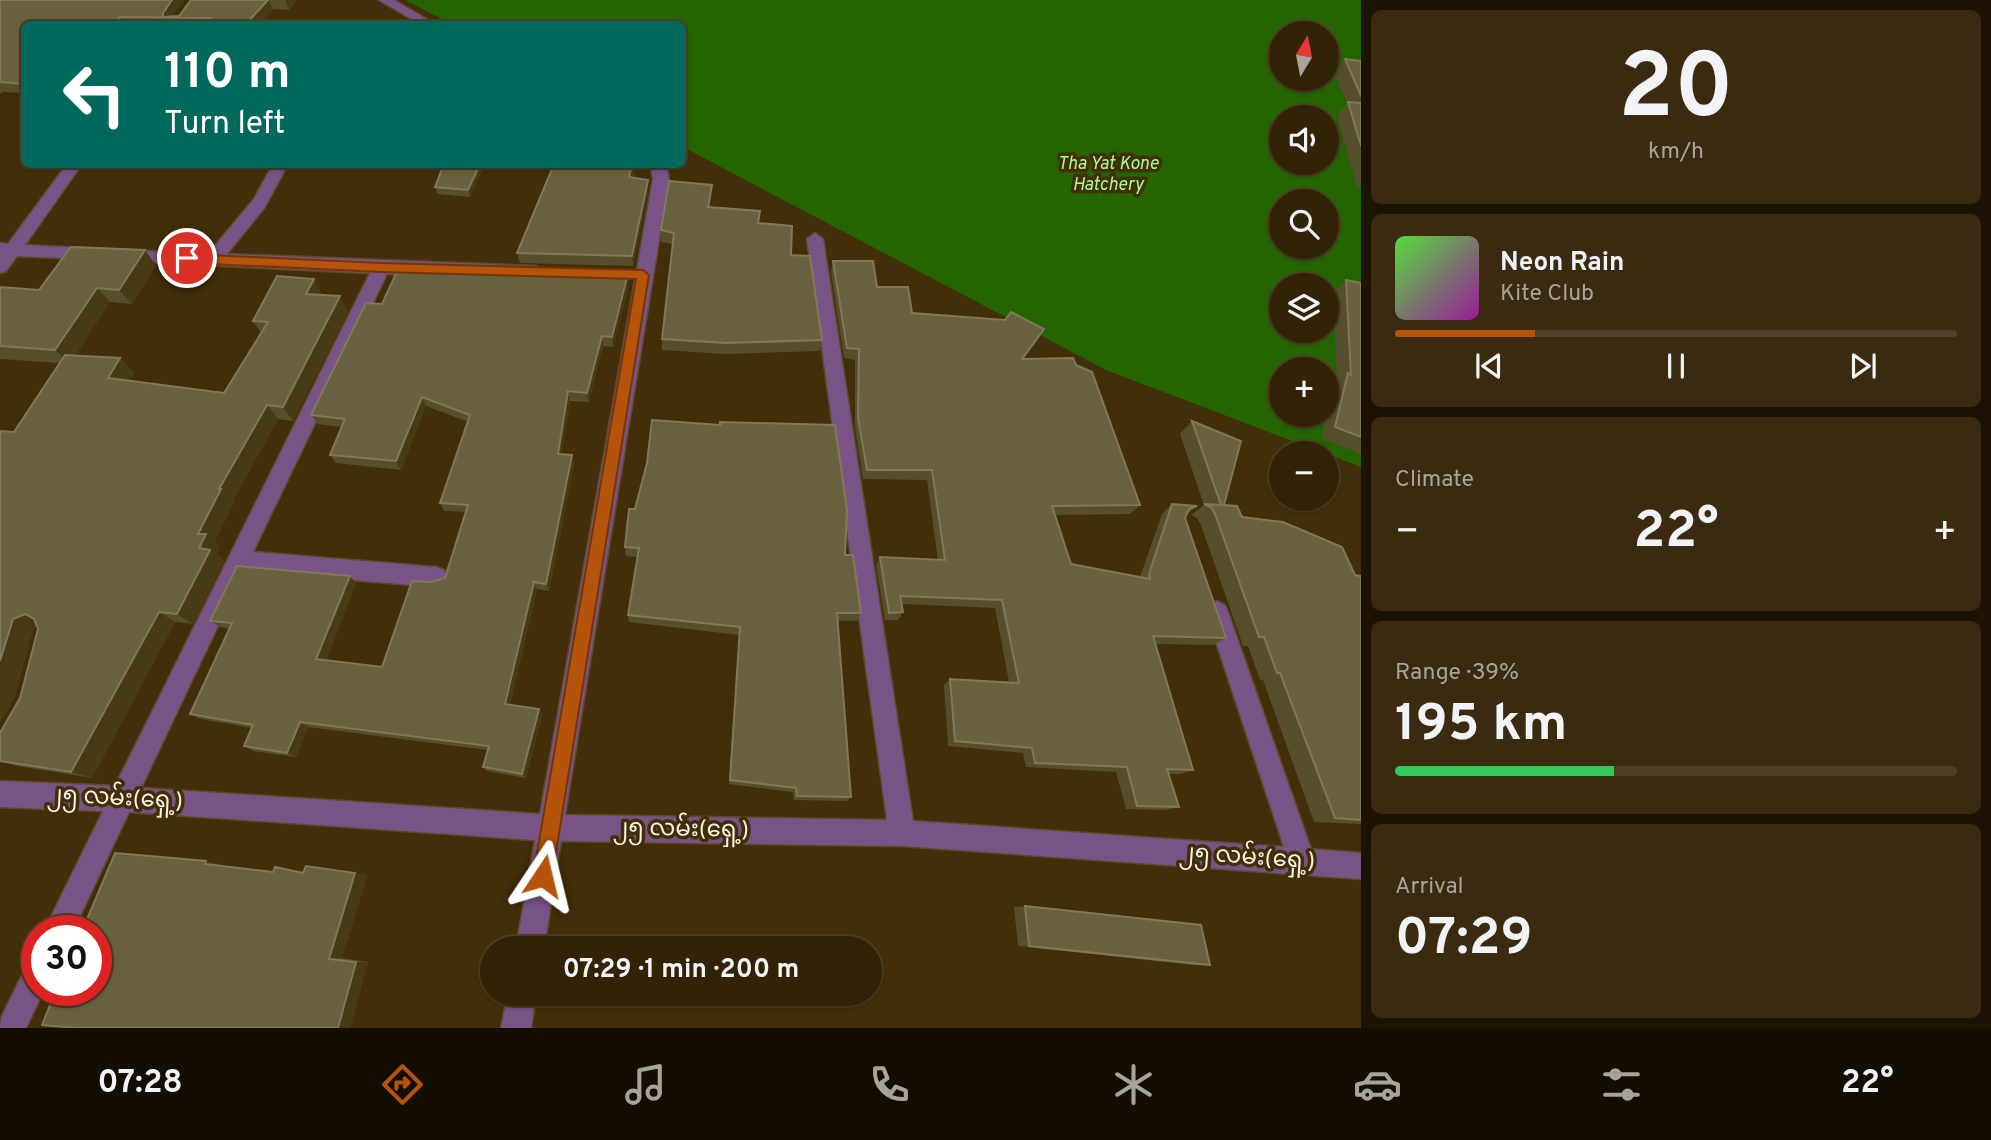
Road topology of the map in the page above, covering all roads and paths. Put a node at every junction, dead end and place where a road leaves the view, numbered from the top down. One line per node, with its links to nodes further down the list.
1 (385, 0): 2 (street)
2 (424, 21)
3 (72, 168): 7 (street)
4 (279, 168): 8 (street)
5 (659, 168): 17 (street)
6 (815, 239): 18 (street)
7 (6, 250): 8 (street); 9 (street)
8 (212, 260): 10 (street)
9 (0, 267)
10 (381, 268): 11 (street); 12 (street)
11 (560, 273)
12 (238, 561): 13 (street); 16 (street)
13 (436, 577)
14 (1210, 590): 19 (street)
15 (0, 794): 16 (street, ၂၅ လမ်း(ရှေ့))
16 (121, 799): 17 (street, ၂၅ လမ်း(ရှေ့)); 21 (street)
17 (552, 828): 18 (street, ၂၅ လမ်း(ရှေ့)); 22 (street)
18 (902, 833): 19 (street, ၂၅ လမ်း(ရှေ့))
19 (1301, 862): 20 (street, ၂၅ လမ်း(ရှေ့))
20 (1361, 866)
21 (66, 915)
22 (532, 936)
23 (22, 1006): 25 (street)
24 (520, 1006): 26 (street)
25 (11, 1028)
26 (516, 1028)

